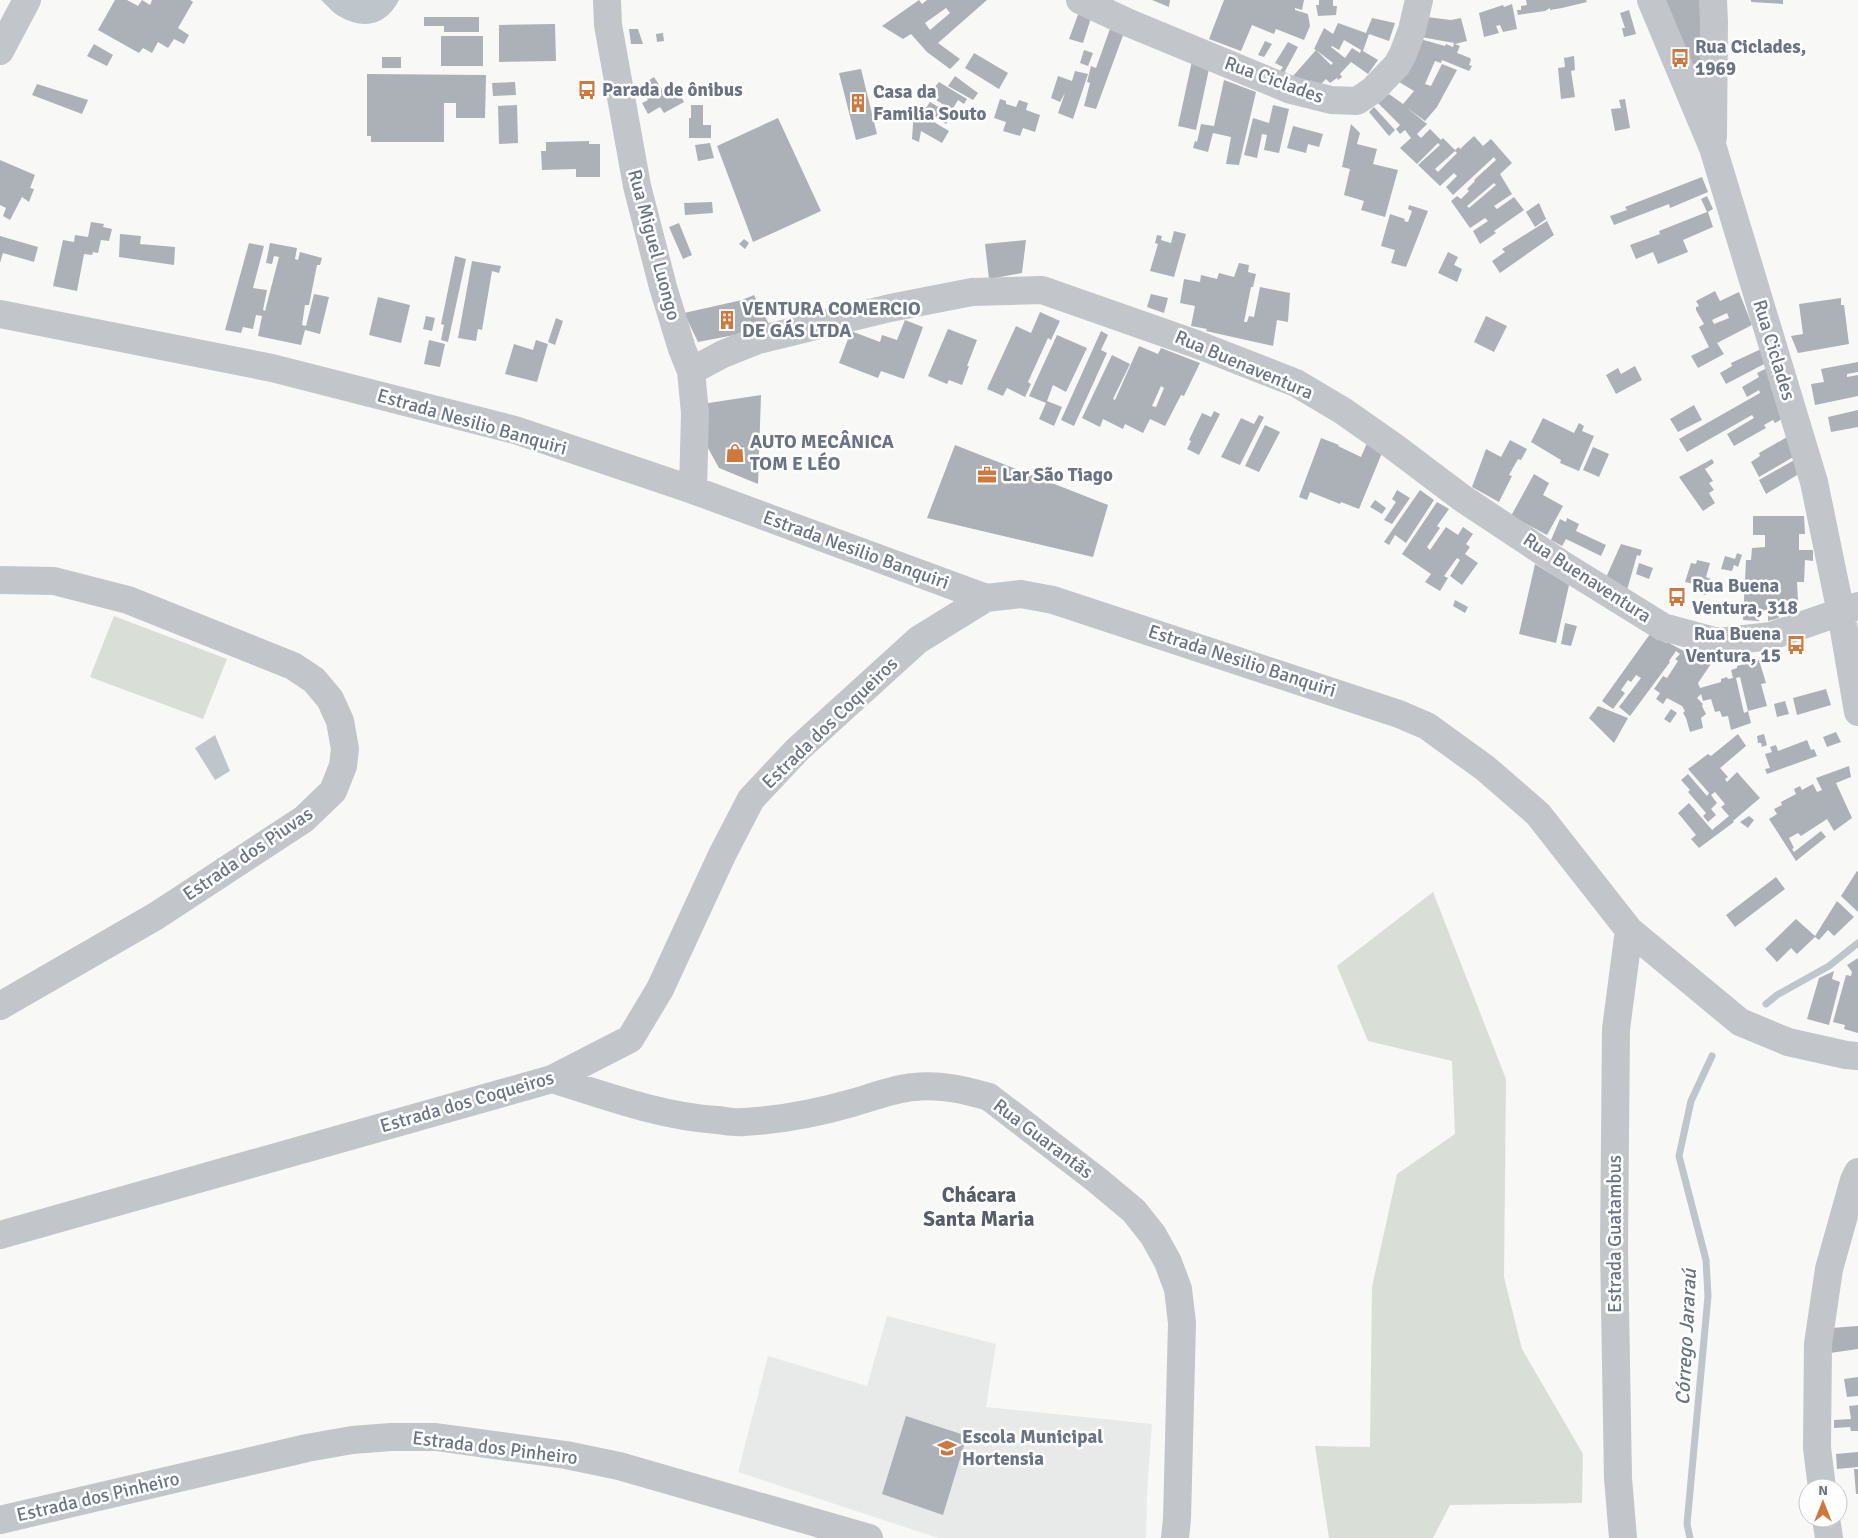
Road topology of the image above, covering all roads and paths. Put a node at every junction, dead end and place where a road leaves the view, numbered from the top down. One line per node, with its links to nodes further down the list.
1 (27, 0): 7 (street)
2 (607, 0): 10 (street, Rua Miguel Luongo)
3 (1080, 0): 4 (street, Rua Ciclades)
4 (1419, 0)
5 (1651, 0): 8 (street, Rua Ciclades)
6 (1712, 0): 8 (street)
7 (0, 51)
8 (1713, 148): 14 (street, Rua Ciclades)
9 (0, 314): 11 (street, Estrada Nesilio Banquiri)
10 (691, 371): 11 (street, Rua Miguel Luongo); 14 (street, Rua Buenaventura)
11 (693, 490): 13 (street, Estrada Nesilio Banquiri)
12 (0, 580): 17 (street, Estrada dos Piuvas)
13 (986, 598): 16 (street, Estrada Nesilio Banquiri); 19 (street, Estrada dos Coqueiros)
14 (1849, 609): 15 (street, Rua Ciclades)
15 (1858, 712)
16 (1629, 930): 18 (street, Estrada Nesilio Banquiri); 26 (street, Estrada Guatambus)
17 (0, 1006)
18 (1858, 1056)
19 (552, 1078): 21 (street, Estrada dos Coqueiros); 25 (street, Rua Guarantãs)
20 (1857, 1178): 22 (street)
21 (0, 1235)
22 (1821, 1478)
23 (0, 1520): 24 (street, Estrada dos Pinheiro)
24 (870, 1538)
25 (1175, 1538)
26 (1623, 1538)

